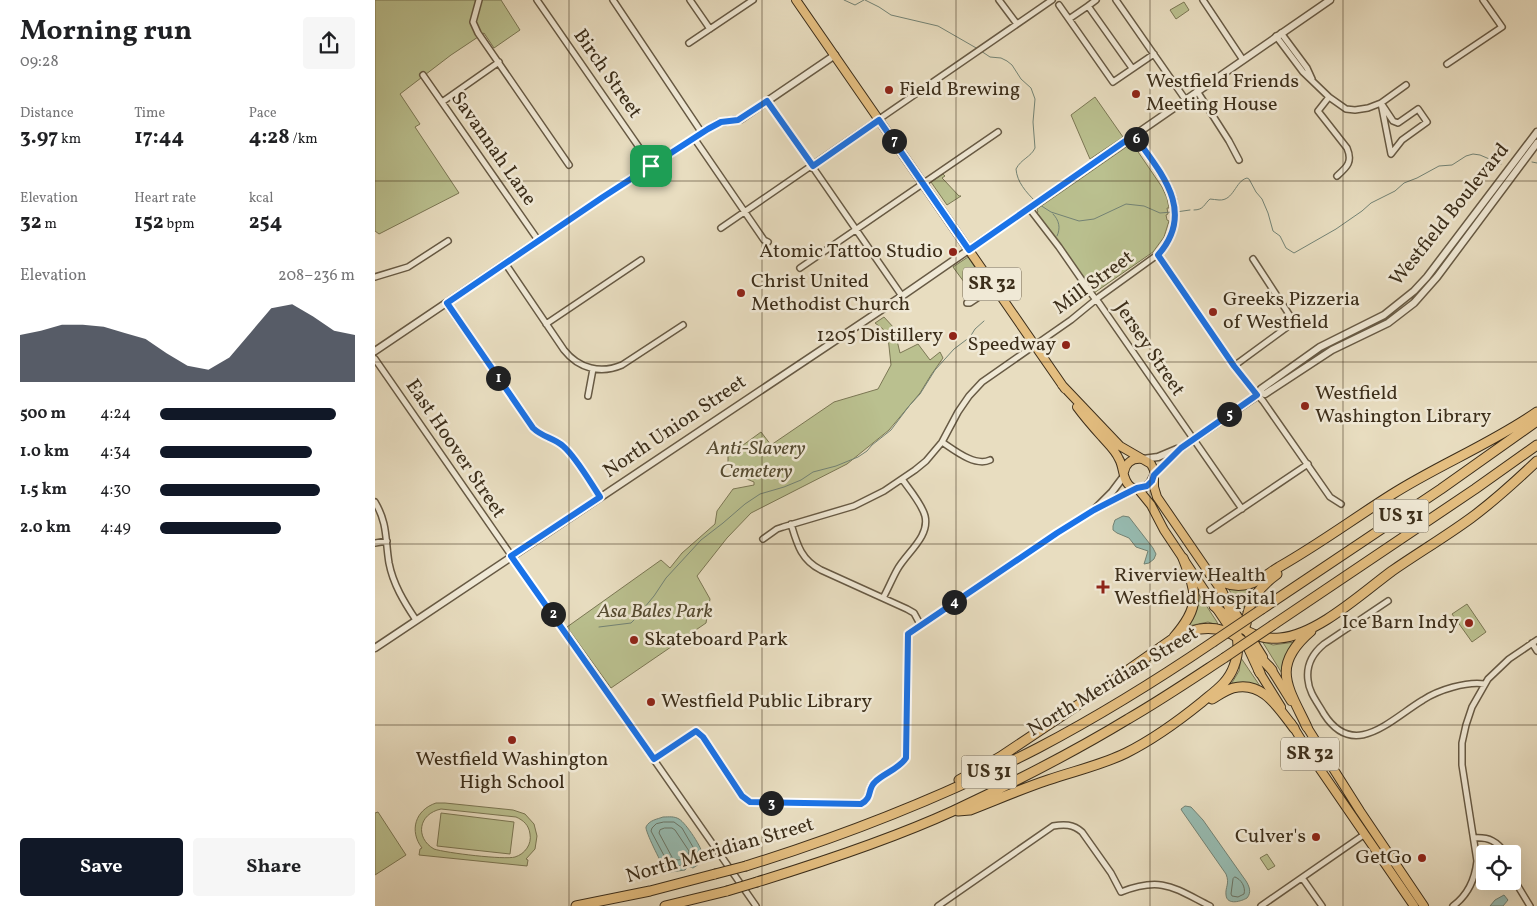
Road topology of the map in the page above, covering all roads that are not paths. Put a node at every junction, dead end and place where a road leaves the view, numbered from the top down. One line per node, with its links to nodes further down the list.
1 (479, 0): 24 (street)
2 (537, 0): 44 (street, Birch Street)
3 (613, 0): 38 (street)
4 (690, 0): 18 (street)
5 (753, 0): 18 (street)
6 (796, 0): 22 (main road, SR 32)
7 (999, 0): 17 (street)
8 (1052, 0): 17 (street)
9 (1096, 0): 15 (street)
10 (1117, 0): 21 (street)
11 (1203, 0): 23 (street)
12 (1330, 0): 19 (street, North Union Street)
13 (1483, 0): 25 (street)
14 (1059, 5): 16 (street)
15 (1088, 6): 16 (street); 26 (street)
16 (1069, 19): 26 (street)
17 (1017, 24): 35 (street)
18 (710, 29): 20 (street)
19 (1279, 35): 23 (street, North Union Street); 30 (street)
20 (689, 43)
21 (1154, 54): 26 (street); 31 (street)
22 (835, 55): 32 (street); 35 (main road, SR 32)
23 (1243, 60): 29 (street, North Union Street)
24 (499, 62): 33 (street); 43 (street)
25 (1447, 64)
26 (1132, 68)
27 (423, 75): 33 (street, Savannah Lane)
28 (1406, 84): 34 (street)
29 (1197, 91): 31 (street, North Union Street); 42 (street)
30 (1329, 97): 34 (street); 46 (street)
31 (1185, 99): 39 (street, North Union Street)
32 (767, 101): 38 (street); 45 (street)
33 (442, 102): 52 (street, Savannah Lane)
34 (1381, 103): 34 (street)
35 (879, 120): 45 (street); 47 (main road, SR 32)
36 (998, 132): 47 (street)
37 (1537, 132): 75 (street, Westfield Boulevard)
38 (702, 133): 40 (street)
39 (1134, 135): 48 (street, North Union Street); 56 (street, Mill Street)
40 (694, 138): 44 (street); 49 (street)
41 (1537, 143): 75 (street, Westfield Boulevard)
42 (1239, 160)
43 (569, 165)
44 (651, 166): 52 (street)
45 (813, 166): 49 (street); 51 (street)
46 (1337, 176)
47 (923, 183): 51 (street); 55 (main road, SR 32)
48 (1031, 206): 55 (street, North Union Street); 64 (street, Jersey Street)
49 (745, 211): 50 (street); 54 (street)
50 (721, 228)
51 (855, 230): 60 (street); 63 (street)
52 (538, 240): 59 (street)
53 (449, 241): 61 (street)
54 (768, 242)
55 (969, 250): 62 (main road, SR 32); 63 (street, North Union Street)
56 (1158, 255): 64 (street, Mill Street); 72 (street)
57 (1253, 259): 72 (street)
58 (641, 260): 67 (street)
59 (505, 263): 65 (street); 67 (street)
60 (800, 268)
61 (375, 277)
62 (994, 287): 66 (street); 69 (main road, SR 32)
63 (902, 296): 91 (street, North Union Street)
64 (1096, 300): 69 (street, Mill Street); 79 (street, Jersey Street)
65 (447, 303): 70 (street); 91 (street)
66 (967, 303)
67 (546, 324): 73 (street)
68 (683, 325): 73 (street)
69 (1034, 345): 74 (main road, SR 32); 80 (street, Mill Street)
70 (375, 351)
71 (375, 358): 101 (street, East Hoover Street)
72 (1234, 366): 75 (street)
73 (593, 369): 76 (street)
74 (1062, 385): 83 (main road, SR 32); 87 (main road, SR 32)
75 (1259, 394): 79 (street, Westfield Boulevard); 86 (street)
76 (589, 396)
77 (1537, 412): 102 (highway)
78 (1537, 421): 126 (highway, North Meridian Street / US 31, bridge)
79 (1193, 439): 82 (street, Westfield Boulevard); 94 (street, Jersey Street)
80 (942, 442): 84 (street); 89 (street, Mill Street)
81 (1537, 445): 127 (highway, North Meridian Street / US 31, bridge)
82 (1181, 448): 83 (street, Westfield Boulevard); 88 (street, Westfield Boulevard)
83 (1143, 459): 87 (main road); 88 (main road)
84 (990, 460)
85 (1537, 461): 112 (highway)
86 (1308, 464): 93 (street); 94 (street)
87 (1124, 474): 90 (main road); 95 (street)
88 (1154, 476): 90 (main road); 104 (main road)
89 (902, 479): 96 (street, Mill Street); 106 (street)
90 (1138, 489): 95 (street); 103 (main road)
91 (600, 497): 101 (street, North Union Street)
92 (375, 502): 99 (street)
93 (1341, 504)
94 (1242, 509): 97 (street)
95 (1094, 510): 110 (street)
96 (791, 524): 98 (street, Mill Street); 106 (street)
97 (1210, 530)
98 (763, 539)
99 (387, 541): 100 (street); 109 (street)
100 (375, 543)
101 (511, 556): 109 (street, North Union Street); 125 (street, East Hoover Street)
102 (1299, 556): 104 (highway); 113 (highway)
103 (1183, 558): 108 (main road); 114 (highway)
104 (1210, 574): 105 (main road)
105 (1221, 590): 111 (highway); 113 (main road)
106 (883, 598): 110 (street)
107 (1388, 601): 121 (street)
108 (1214, 606): 111 (highway); 113 (main road)
109 (416, 620): 117 (street, North Union Street)
110 (921, 624): 125 (street)
111 (1236, 624): 113 (highway)
112 (1317, 626): 113 (highway); 123 (highway)
113 (1242, 635): 114 (highway); 119 (highway); 120 (highway); 122 (highway)
114 (1174, 638): 126 (highway)
115 (1537, 640): 116 (street)
116 (1532, 643): 118 (street); 121 (street)
117 (375, 648)
118 (1537, 651)
119 (1272, 670): 123 (main road, SR 32)
120 (1260, 673): 124 (main road, SR 32)
121 (1485, 684): 129 (street)
122 (1192, 710): 124 (highway); 127 (highway)
123 (1307, 727): 141 (main road, SR 32)
124 (1294, 728): 128 (main road, SR 32)
125 (654, 759): 135 (street, East Hoover Street)
126 (941, 793): 133 (highway, North Meridian Street / US 31, bridge)
127 (953, 811): 134 (highway, North Meridian Street / US 31, bridge)
128 (1365, 834): 131 (street); 140 (main road, SR 32)
129 (1474, 838): 130 (street); 142 (street)
130 (1499, 845)
131 (1303, 879): 138 (street); 139 (street)
132 (1520, 890): 143 (street)
133 (576, 906)
134 (665, 906)
135 (756, 906)
136 (938, 906): 137 (street)
137 (1210, 906)
138 (1261, 906)
139 (1322, 906)
140 (1414, 906)
141 (1424, 906)
142 (1453, 906)
143 (1530, 906)

